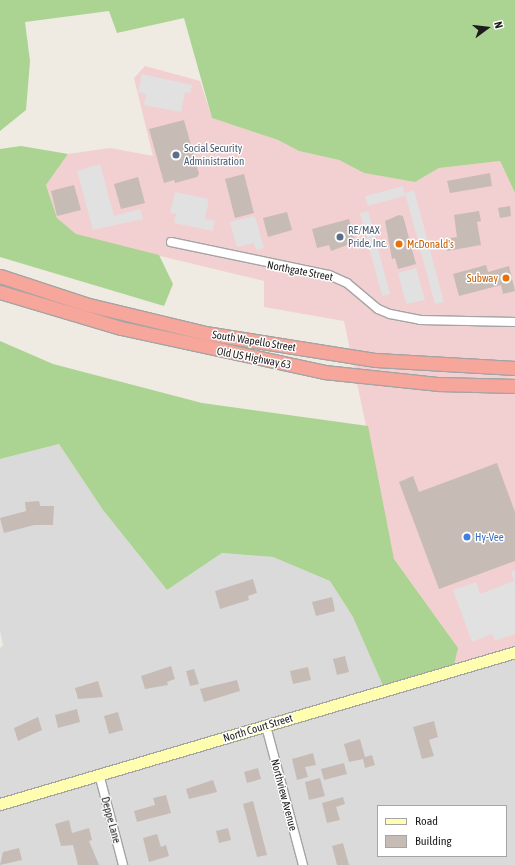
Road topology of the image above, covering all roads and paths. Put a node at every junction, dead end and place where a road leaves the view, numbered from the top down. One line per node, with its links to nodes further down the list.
1 (171, 242): 4 (street, Northgate Street)
2 (0, 276): 5 (highway, South Wapello Street)
3 (0, 292): 6 (highway, Old US Highway 63)
4 (515, 322)
5 (515, 368)
6 (515, 386)
7 (515, 652): 8 (main road, North Court Street)
8 (266, 726): 9 (main road, North Court Street); 12 (street, Northview Avenue)
9 (99, 774): 10 (main road, North Court Street); 11 (street, Deppe Lane)
10 (0, 804)
11 (123, 865)
12 (303, 865)

